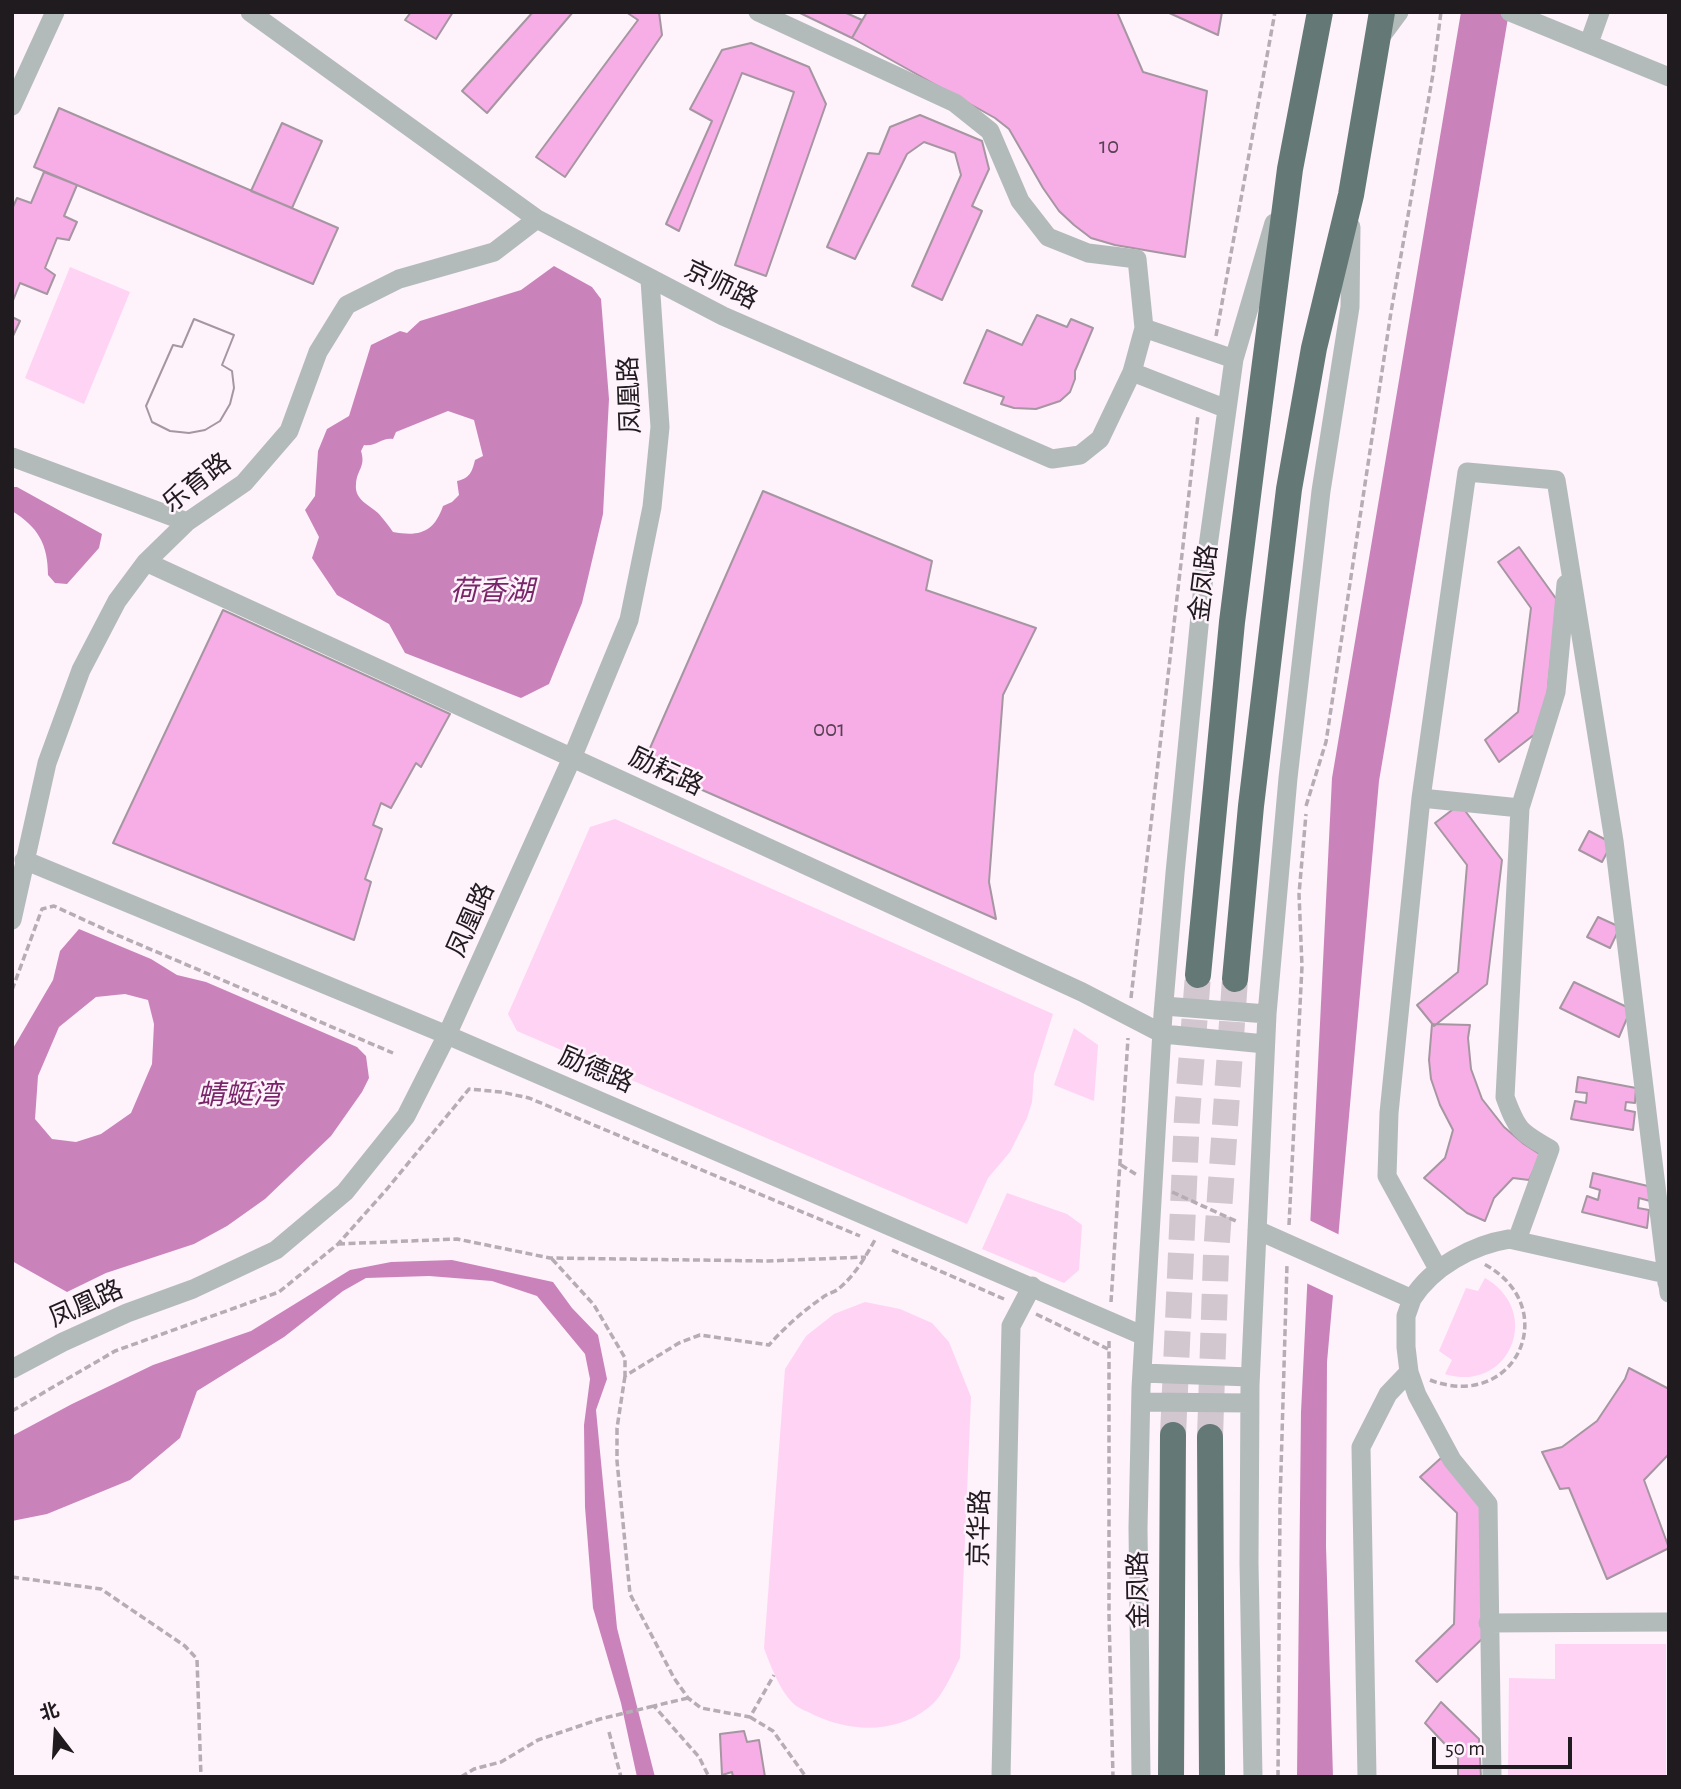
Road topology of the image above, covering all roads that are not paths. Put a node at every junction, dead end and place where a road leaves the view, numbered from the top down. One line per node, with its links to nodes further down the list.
1 (55, 12): 12 (street)
2 (250, 12): 15 (street, 京师路)
3 (758, 12): 17 (street)
4 (1320, 12): 13 (highway, 金凤路)
5 (1382, 12): 9 (highway)
6 (1399, 12): 9 (street)
7 (1600, 12): 10 (street)
8 (1512, 13): 10 (street)
9 (1376, 42): 14 (highway)
10 (1589, 43): 11 (street)
11 (1669, 77)
12 (12, 106)
13 (1290, 169): 18 (street, 金凤路); 30 (highway, 金凤路)
14 (1351, 195): 31 (highway); 33 (street)
15 (537, 219): 16 (street, 京师路); 22 (street, 乐育路)
16 (650, 279): 19 (street, 京师路); 25 (street, 凤凰路)
17 (1144, 328): 18 (street); 19 (street, 京师路)
18 (1234, 359): 20 (street, 金凤路)
19 (1132, 372): 20 (street)
20 (1227, 409): 32 (street, 金凤路)
21 (12, 457): 22 (street)
22 (187, 522): 24 (street, 乐育路)
23 (1568, 552): 26 (street); 27 (street); 41 (street)
24 (146, 562): 25 (street, 励耘路); 28 (street, 乐育路)
25 (572, 758): 34 (street, 励耘路); 35 (street, 凤凰路)
26 (1421, 798): 27 (street); 39 (street)
27 (1520, 808): 38 (street)
28 (24, 860): 29 (street, 乐育路); 35 (street, 励德路)
29 (12, 920)
30 (1198, 975)
31 (1235, 979)
32 (1164, 1006): 33 (street); 34 (street, 金凤路)
33 (1266, 1014): 36 (street)
34 (1163, 1034): 36 (street); 43 (street, 金凤路)
35 (447, 1035): 40 (street, 励德路); 44 (street, 凤凰路)
36 (1265, 1044): 37 (street)
37 (1257, 1230): 42 (street); 47 (street)
38 (1517, 1240): 39 (street); 41 (street)
39 (1438, 1269): 42 (street)
40 (1031, 1286): 43 (street, 励德路); 54 (street, 京华路)
41 (1668, 1286)
42 (1412, 1298): 45 (street)
43 (1144, 1336): 46 (street, 金凤路)
44 (12, 1369)
45 (1409, 1372): 53 (street); 59 (street)
46 (1142, 1373): 47 (street); 48 (street, 金凤路)
47 (1250, 1377): 49 (street)
48 (1141, 1402): 49 (street); 55 (street, 金凤路)
49 (1250, 1403): 58 (street)
50 (1172, 1435): 56 (highway, 金凤路)
51 (1210, 1437): 57 (highway)
52 (1669, 1622): 53 (street)
53 (1488, 1623): 60 (street)
54 (1001, 1777)
55 (1141, 1777)
56 (1171, 1777)
57 (1212, 1777)
58 (1253, 1777)
59 (1367, 1777)
60 (1492, 1777)

